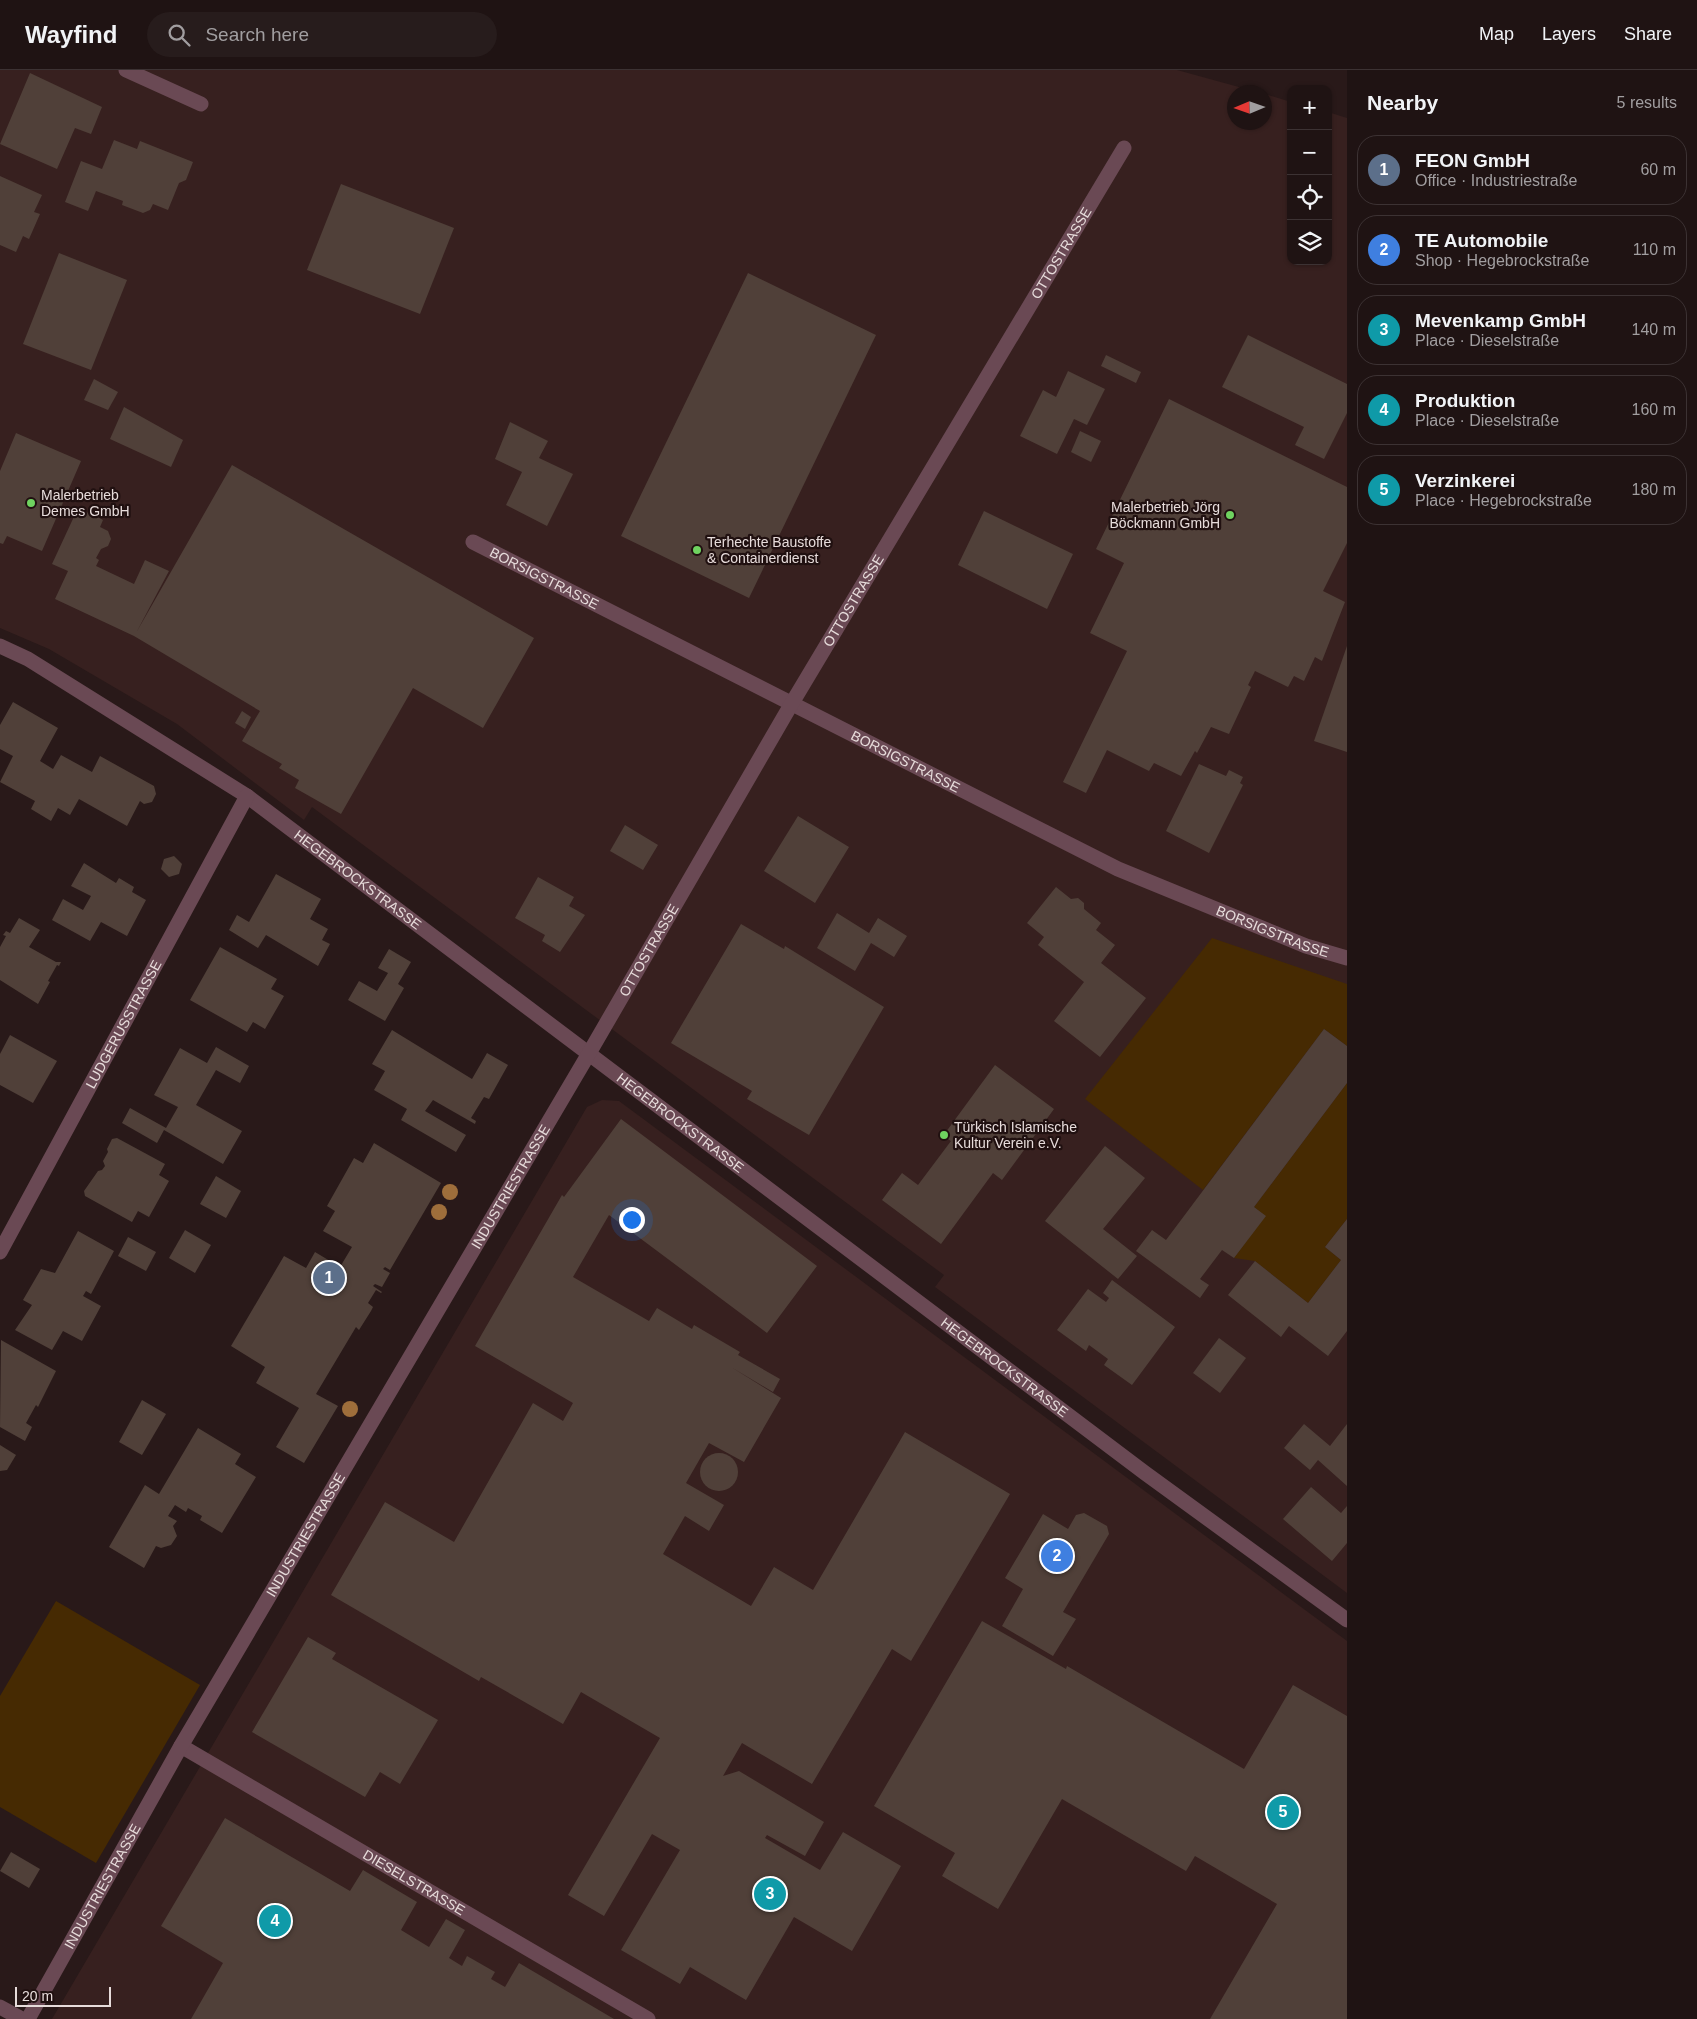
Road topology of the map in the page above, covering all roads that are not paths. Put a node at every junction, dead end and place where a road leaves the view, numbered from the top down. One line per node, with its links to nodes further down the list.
1 (126, 70): 2 (street)
2 (201, 104)
3 (1124, 148): 6 (street, OTTOSTRASSE)
4 (473, 542): 6 (street, BORSIGSTRASSE)
5 (0, 646): 7 (street, HEGEBROCKSTRASSE)
6 (792, 703): 8 (street, BORSIGSTRASSE); 9 (street, OTTOSTRASSE)
7 (247, 796): 9 (street, HEGEBROCKSTRASSE); 10 (street, LUDGERUSSTRASSE)
8 (1347, 958)
9 (588, 1055): 11 (street, HEGEBROCKSTRASSE); 12 (street, INDUSTRIESTRASSE)
10 (0, 1252)
11 (1347, 1620)
12 (181, 1746): 15 (street, INDUSTRIESTRASSE); 16 (street, DIESELSTRASSE)
13 (0, 2007): 14 (street)
14 (22, 2019)
15 (28, 2019)
16 (648, 2019)

